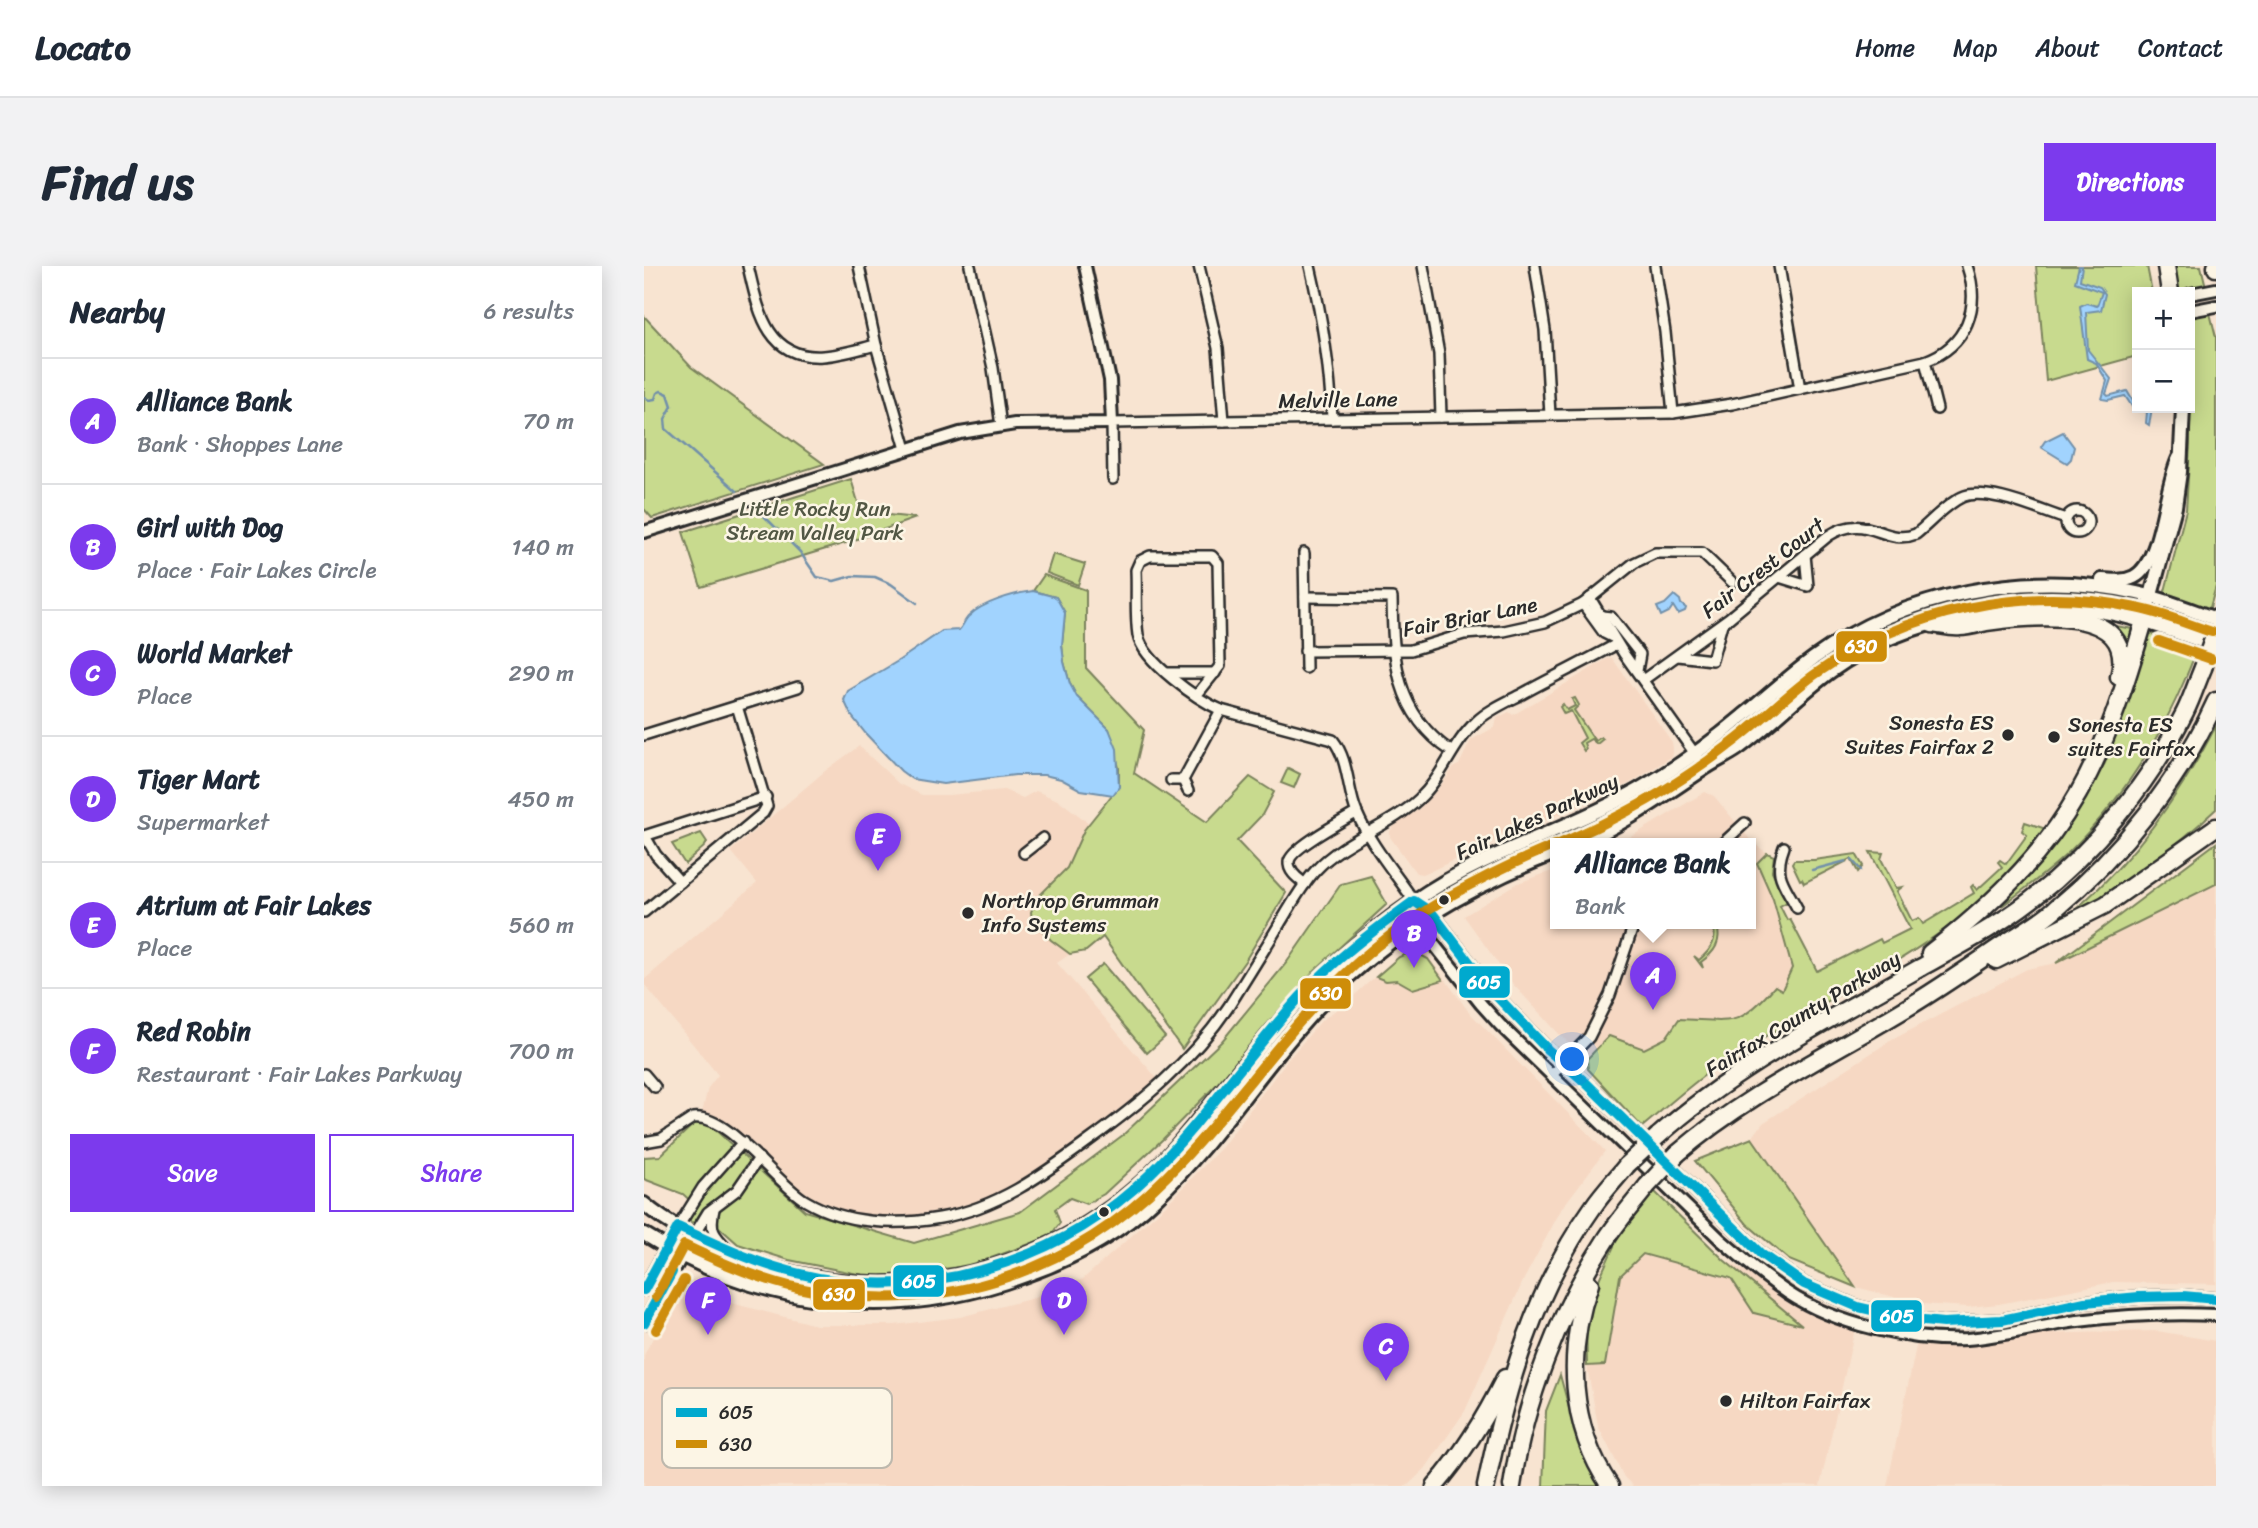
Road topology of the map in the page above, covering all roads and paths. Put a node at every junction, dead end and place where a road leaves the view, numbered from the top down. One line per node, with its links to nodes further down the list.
1 (748, 266): 18 (street)
2 (859, 266): 18 (street)
3 (970, 266): 29 (street)
4 (1085, 266): 28 (street)
5 (1199, 266): 27 (street)
6 (1310, 266): 26 (street)
7 (1423, 266): 25 (street)
8 (1535, 266): 24 (street)
9 (1655, 266): 22 (street)
10 (1779, 266): 20 (street)
11 (1967, 266): 19 (street, Melville Lane)
12 (2166, 266): 13 (highway)
13 (2169, 287)
14 (2216, 289): 15 (street)
15 (2195, 293)
16 (2216, 306): 17 (street)
17 (2195, 311)
18 (876, 345): 30 (street)
19 (1925, 361): 20 (street, Melville Lane); 21 (street)
20 (1800, 389): 22 (street, Melville Lane)
21 (1937, 409)
22 (1673, 412): 24 (street, Melville Lane)
23 (2183, 413): 31 (main road)
24 (1550, 415): 25 (street, Melville Lane)
25 (1441, 417): 26 (street, Melville Lane)
26 (1332, 419): 27 (street, Melville Lane)
27 (1224, 421): 28 (street, Melville Lane)
28 (1112, 423): 29 (street, Melville Lane); 32 (street)
29 (1001, 426): 30 (street, Melville Lane)
30 (906, 449): 34 (street, Melville Lane)
31 (2179, 458): 39 (main road); 41 (main road)
32 (1113, 479)
33 (2066, 519): 36 (street, Fair Crest Court)
34 (644, 532)
35 (1304, 553): 40 (street)
36 (1805, 555): 37 (street, Fair Crest Court); 37 (street)
37 (1779, 577): 46 (street, Fair Crest Court)
38 (1732, 582): 42 (street, Fair Briar Lane)
39 (2005, 586): 41 (main road, Fair Lakes Parkway); 66 (main road, Fair Lakes Parkway)
40 (1305, 597): 51 (street); 52 (street)
41 (2151, 597): 44 (main road, Fair Lakes Parkway); 45 (main road)
42 (1586, 601): 43 (street); 51 (street, Fair Briar Lane)
43 (1599, 619): 49 (street); 57 (street)
44 (2216, 619)
45 (2144, 621): 47 (main road, Fair Lakes Parkway); 50 (main road, Fair Lakes Parkway); 63 (highway)
46 (1723, 623): 53 (street, Fair Crest Court); 53 (street)
47 (1932, 624): 63 (highway); 67 (main road, Fair Lakes Parkway)
48 (2216, 631): 92 (highway, Fairfax County Parkway, bridge)
49 (1615, 640): 57 (street); 65 (street)
50 (2216, 646)
51 (1393, 650): 52 (street, Fair Briar Lane); 65 (street)
52 (1306, 651): 54 (street)
53 (1678, 656): 57 (street, Fair Crest Court)
54 (1306, 668)
55 (1168, 673): 56 (street); 56 (street); 59 (street)
56 (1215, 673): 59 (street)
57 (1640, 677): 66 (street)
58 (798, 687): 61 (street)
59 (1196, 696): 62 (street)
60 (2216, 701): 91 (highway)
61 (737, 706): 64 (street); 71 (street)
62 (1221, 710): 69 (street); 72 (street)
63 (2108, 730): 92 (highway)
64 (644, 735)
65 (1451, 751): 75 (street)
66 (1695, 753): 67 (street); 85 (main road, Fair Lakes Parkway)
67 (1705, 768): 78 (main road, Fair Lakes Parkway)
68 (1171, 780): 69 (street)
69 (1183, 780): 70 (street)
70 (1188, 791)
71 (766, 797): 76 (street); 83 (street)
72 (1356, 813): 75 (street); 84 (street)
73 (1745, 823): 79 (street)
74 (2216, 827): 91 (highway)
75 (1368, 832): 84 (street); 85 (street)
76 (645, 836): 83 (street)
77 (1043, 838): 81 (street)
78 (1591, 838)
79 (1729, 838)
80 (1784, 847): 86 (street)
81 (1024, 853)
82 (1550, 855): 88 (main road, Fair Lakes Parkway)
83 (680, 882): 87 (street)
84 (1305, 884): 99 (street)
85 (1414, 901): 88 (street); 89 (street); 107 (main road, Fair Lakes Parkway)
86 (1797, 908)
87 (644, 912)
88 (1432, 913): 89 (main road, Fair Lakes Parkway); 93 (street)
89 (1417, 923): 95 (street); 108 (main road, Fair Lakes Parkway)
90 (1632, 929): 93 (street)
91 (1940, 987): 102 (highway, bridge)
92 (1816, 1027): 113 (highway, Fairfax County Parkway, bridge)
93 (1564, 1064): 95 (street); 110 (street)
94 (644, 1074): 96 (street)
95 (1551, 1076): 111 (street)
96 (655, 1087)
97 (644, 1142): 98 (street)
98 (743, 1142): 99 (street); 103 (street)
99 (759, 1158): 101 (street)
100 (644, 1204): 103 (main road, Fair Lakes Parkway)
101 (714, 1207): 105 (street); 107 (street)
102 (1621, 1222): 116 (highway); 117 (highway)
103 (678, 1227): 105 (main road, Fair Lakes Parkway); 106 (street)
104 (644, 1234): 106 (main road, Fair Lakes Parkway)
105 (694, 1235): 107 (main road, Fair Lakes Parkway); 108 (street)
106 (668, 1248): 108 (main road, Fair Lakes Parkway); 109 (street)
107 (733, 1254)
108 (681, 1256): 112 (street)
109 (644, 1290)
110 (2216, 1299)
111 (2216, 1315)
112 (644, 1323)
113 (1522, 1344): 114 (highway); 115 (highway, Fairfax County Parkway)
114 (1435, 1486)
115 (1486, 1486)
116 (1512, 1486)
117 (1610, 1486)

